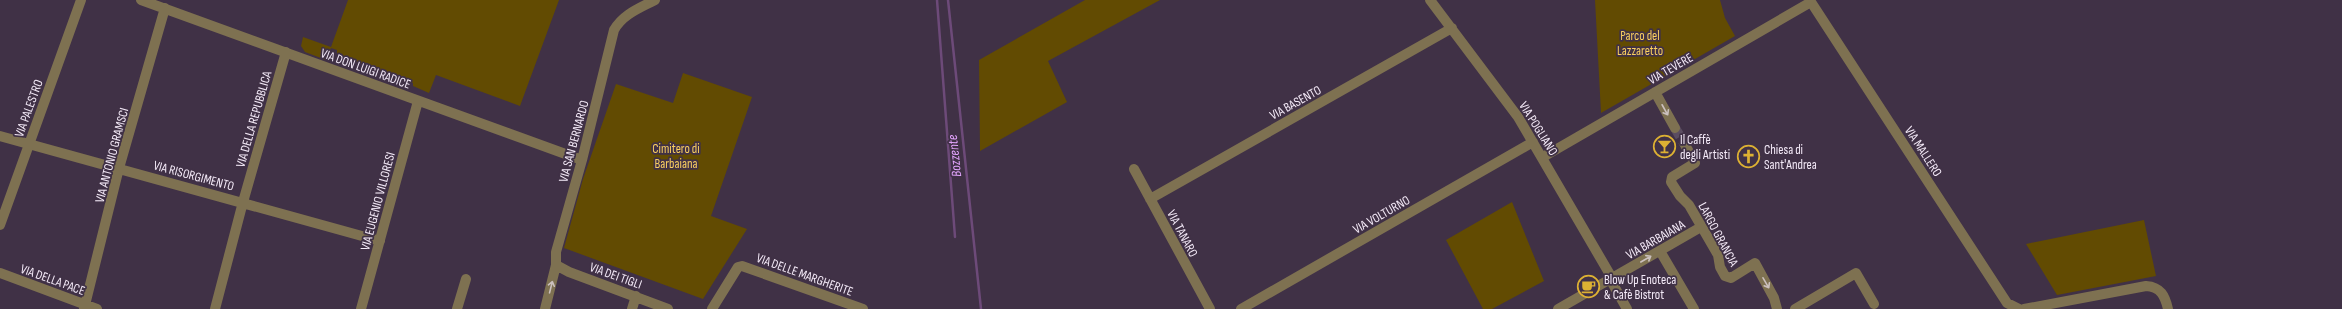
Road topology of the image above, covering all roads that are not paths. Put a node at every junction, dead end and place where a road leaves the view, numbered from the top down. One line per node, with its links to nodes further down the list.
1 (81, 0): 15 (street, VIA PALESTRO)
2 (141, 0): 6 (street, VIA DON LUIGI RADICE)
3 (655, 0): 17 (street, VIA SAN BERNARDO)
4 (1430, 0): 7 (street, VIA POGLIANO)
5 (1811, 2): 9 (street, VIA TEVERE); 49 (street, VIA MALLERO)
6 (166, 8): 8 (street, VIA DON LUIGI RADICE); 18 (street, VIA ANTONIO GRAMSCI)
7 (1452, 28): 13 (street, VIA POGLIANO); 20 (street, VIA BASENTO)
8 (286, 52): 10 (street, VIA DON LUIGI RADICE); 21 (street, VIA DELLA REPUBBLICA)
9 (1655, 92): 11 (street, one-way to 11); 16 (street, VIA TEVERE)
10 (418, 101): 17 (street, VIA DON LUIGI RADICE); 24 (street, VIA EUGENIO VILLORESI)
11 (1675, 128)
12 (0, 136): 15 (street, VIA RISORGIMENTO)
13 (1533, 142): 16 (street, VIA POGLIANO); 43 (street, VIA VOLTURNO)
14 (1684, 143): 23 (street, LARGO GRANCIA)
15 (28, 144): 18 (street, VIA RISORGIMENTO); 22 (street, VIA PALESTRO)
16 (1543, 158): 28 (street, VIA POGLIANO)
17 (582, 160): 26 (street, VIA SAN BERNARDO)
18 (120, 168): 21 (street, VIA RISORGIMENTO); 32 (street, VIA ANTONIO GRAMSCI)
19 (1134, 169): 20 (street, VIA TANARO)
20 (1150, 199): 42 (street, VIA TANARO)
21 (242, 202): 24 (street, VIA RISORGIMENTO); 34 (street, VIA DELLA REPUBBLICA)
22 (0, 225)
23 (1701, 227): 25 (street, VIA BARBAIANA); 47 (street, LARGO GRANCIA, one-way to 47)
24 (380, 241): 35 (street, VIA EUGENIO VILLORESI)
25 (1660, 251): 28 (street, VIA BARBAIANA, one-way to 25); 46 (street)
26 (556, 265): 30 (street, VIA DEI TIGLI); 37 (street, VIA SAN BERNARDO, one-way to 26)
27 (0, 274): 32 (street, VIA DELLA PACE)
28 (1611, 278): 44 (street, VIA BARBAIANA); 45 (street, VIA POGLIANO)
29 (466, 279): 36 (street)
30 (636, 296): 38 (street); 39 (street, VIA DEI TIGLI)
31 (1874, 304): 48 (street)
32 (84, 307): 33 (street, VIA DELLA PACE)
33 (97, 309)
34 (215, 309)
35 (361, 309)
36 (457, 309)
37 (545, 309)
38 (632, 309)
39 (668, 309)
40 (712, 309): 41 (street, VIA DELLE MARGHERITE)
41 (863, 309)
42 (1210, 309)
43 (1241, 309)
44 (1558, 309)
45 (1627, 309)
46 (1694, 309)
47 (1777, 309)
48 (1795, 309)
49 (2019, 309)
50 (2024, 309): 51 (street)
51 (2168, 309)

